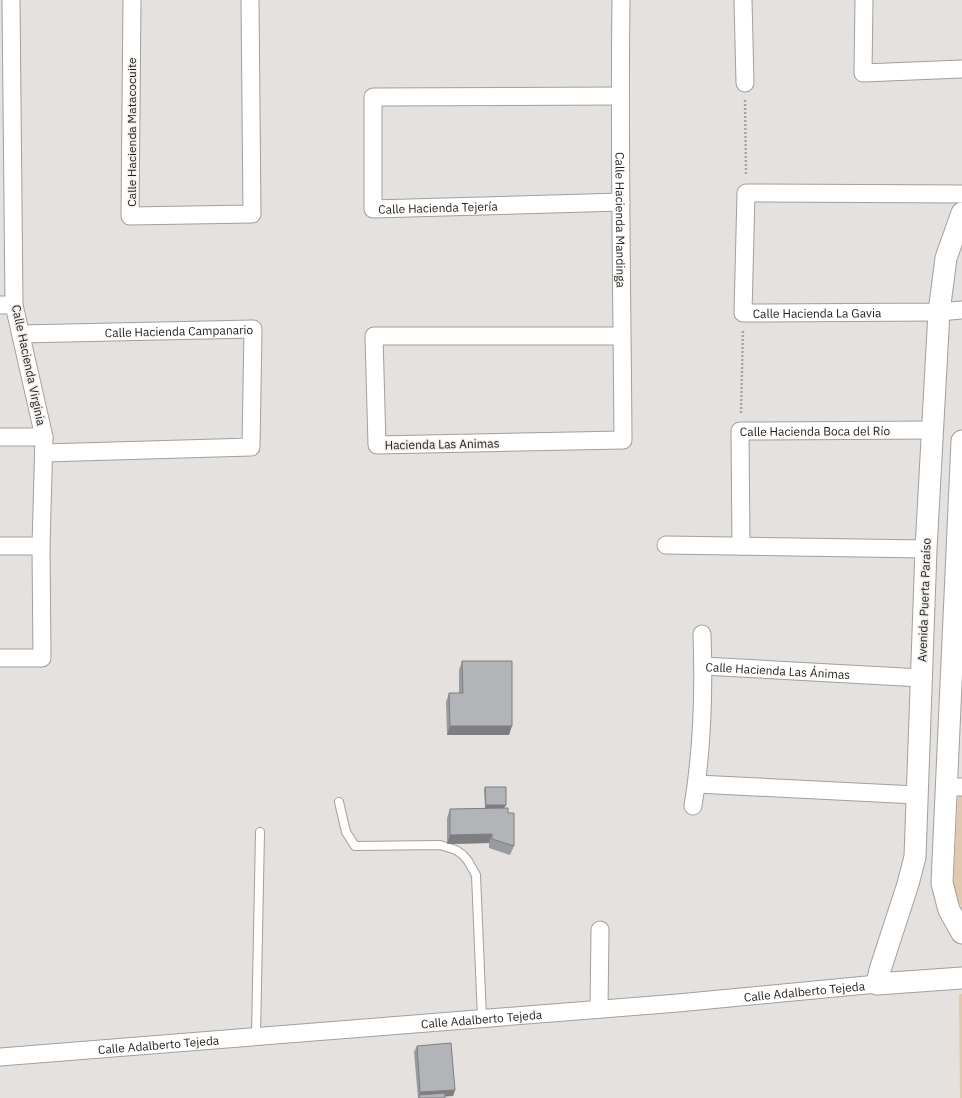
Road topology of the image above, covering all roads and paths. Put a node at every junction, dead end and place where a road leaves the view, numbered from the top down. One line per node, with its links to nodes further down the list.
1 (11, 0): 14 (street, Calle Hacienda Virginia)
2 (132, 0): 3 (street, Calle Hacienda Matacocuite)
3 (250, 0)
4 (621, 0): 9 (street, Calle Hacienda Mandinga)
5 (743, 0): 8 (street)
6 (864, 0): 7 (street)
7 (962, 69)
8 (745, 83): 10 (path)
9 (620, 96): 12 (street, Calle Hacienda Mandinga); 12 (street, Calle Hacienda Tejería)
10 (746, 193): 11 (street); 17 (street, Calle Hacienda La Gavia)
11 (962, 194)
12 (622, 202): 19 (street, Calle Hacienda Mandinga)
13 (962, 213): 16 (street, Avenida Puerta Paraíso)
14 (7, 305): 18 (street, Calle Hacienda Virginia)
15 (962, 310): 16 (street, Calle Hacienda La Gavia)
16 (939, 312): 17 (street, Calle Hacienda La Gavia); 20 (street, Avenida Puerta Paraíso)
17 (744, 313): 21 (path)
18 (21, 334): 25 (street, Calle Hacienda Virginia); 25 (street, Calle Hacienda Campanario)
19 (622, 336): 23 (street, Calle Hacienda Mandinga); 23 (street, Hacienda Las Animas)
20 (932, 430): 21 (street, Calle Hacienda Boca del Río); 30 (street, Avenida Puerta Paraíso)
21 (740, 431): 29 (street, Calle Hacienda Boca del Río)
22 (0, 438): 25 (street)
23 (623, 440)
24 (962, 441): 31 (street)
25 (44, 445): 28 (street, Calle Hacienda Virginia)
26 (666, 545): 29 (street)
27 (0, 546): 28 (street)
28 (41, 546): 34 (street, Calle Hacienda Virginia)
29 (741, 546): 30 (street)
30 (926, 549): 36 (street, Avenida Puerta Paraíso)
31 (960, 549): 33 (street)
32 (702, 634): 35 (street)
33 (957, 645): 38 (street)
34 (0, 658)
35 (704, 666): 36 (street, Calle Hacienda Las Ánimas); 37 (street, Calle Hacienda Las Ánimas)
36 (921, 678): 39 (street, Avenida Puerta Paraíso)
37 (697, 784): 39 (street); 41 (street, Calle Hacienda Las Ánimas)
38 (954, 787): 43 (street)
39 (916, 795): 44 (street, Avenida Puerta Paraíso)
40 (339, 802): 50 (lane)
41 (693, 806)
42 (260, 832): 51 (lane)
43 (942, 883): 44 (street); 46 (street)
44 (908, 884): 48 (street, Avenida Puerta Paraíso)
45 (600, 930): 49 (street)
46 (962, 933)
47 (962, 978): 48 (street, Calle Adalberto Tejeda)
48 (877, 984): 49 (street, Calle Adalberto Tejeda)
49 (599, 1009): 50 (street, Calle Adalberto Tejeda)
50 (482, 1018): 51 (street, Calle Adalberto Tejeda)
51 (256, 1036): 52 (street, Calle Adalberto Tejeda)
52 (0, 1057)

